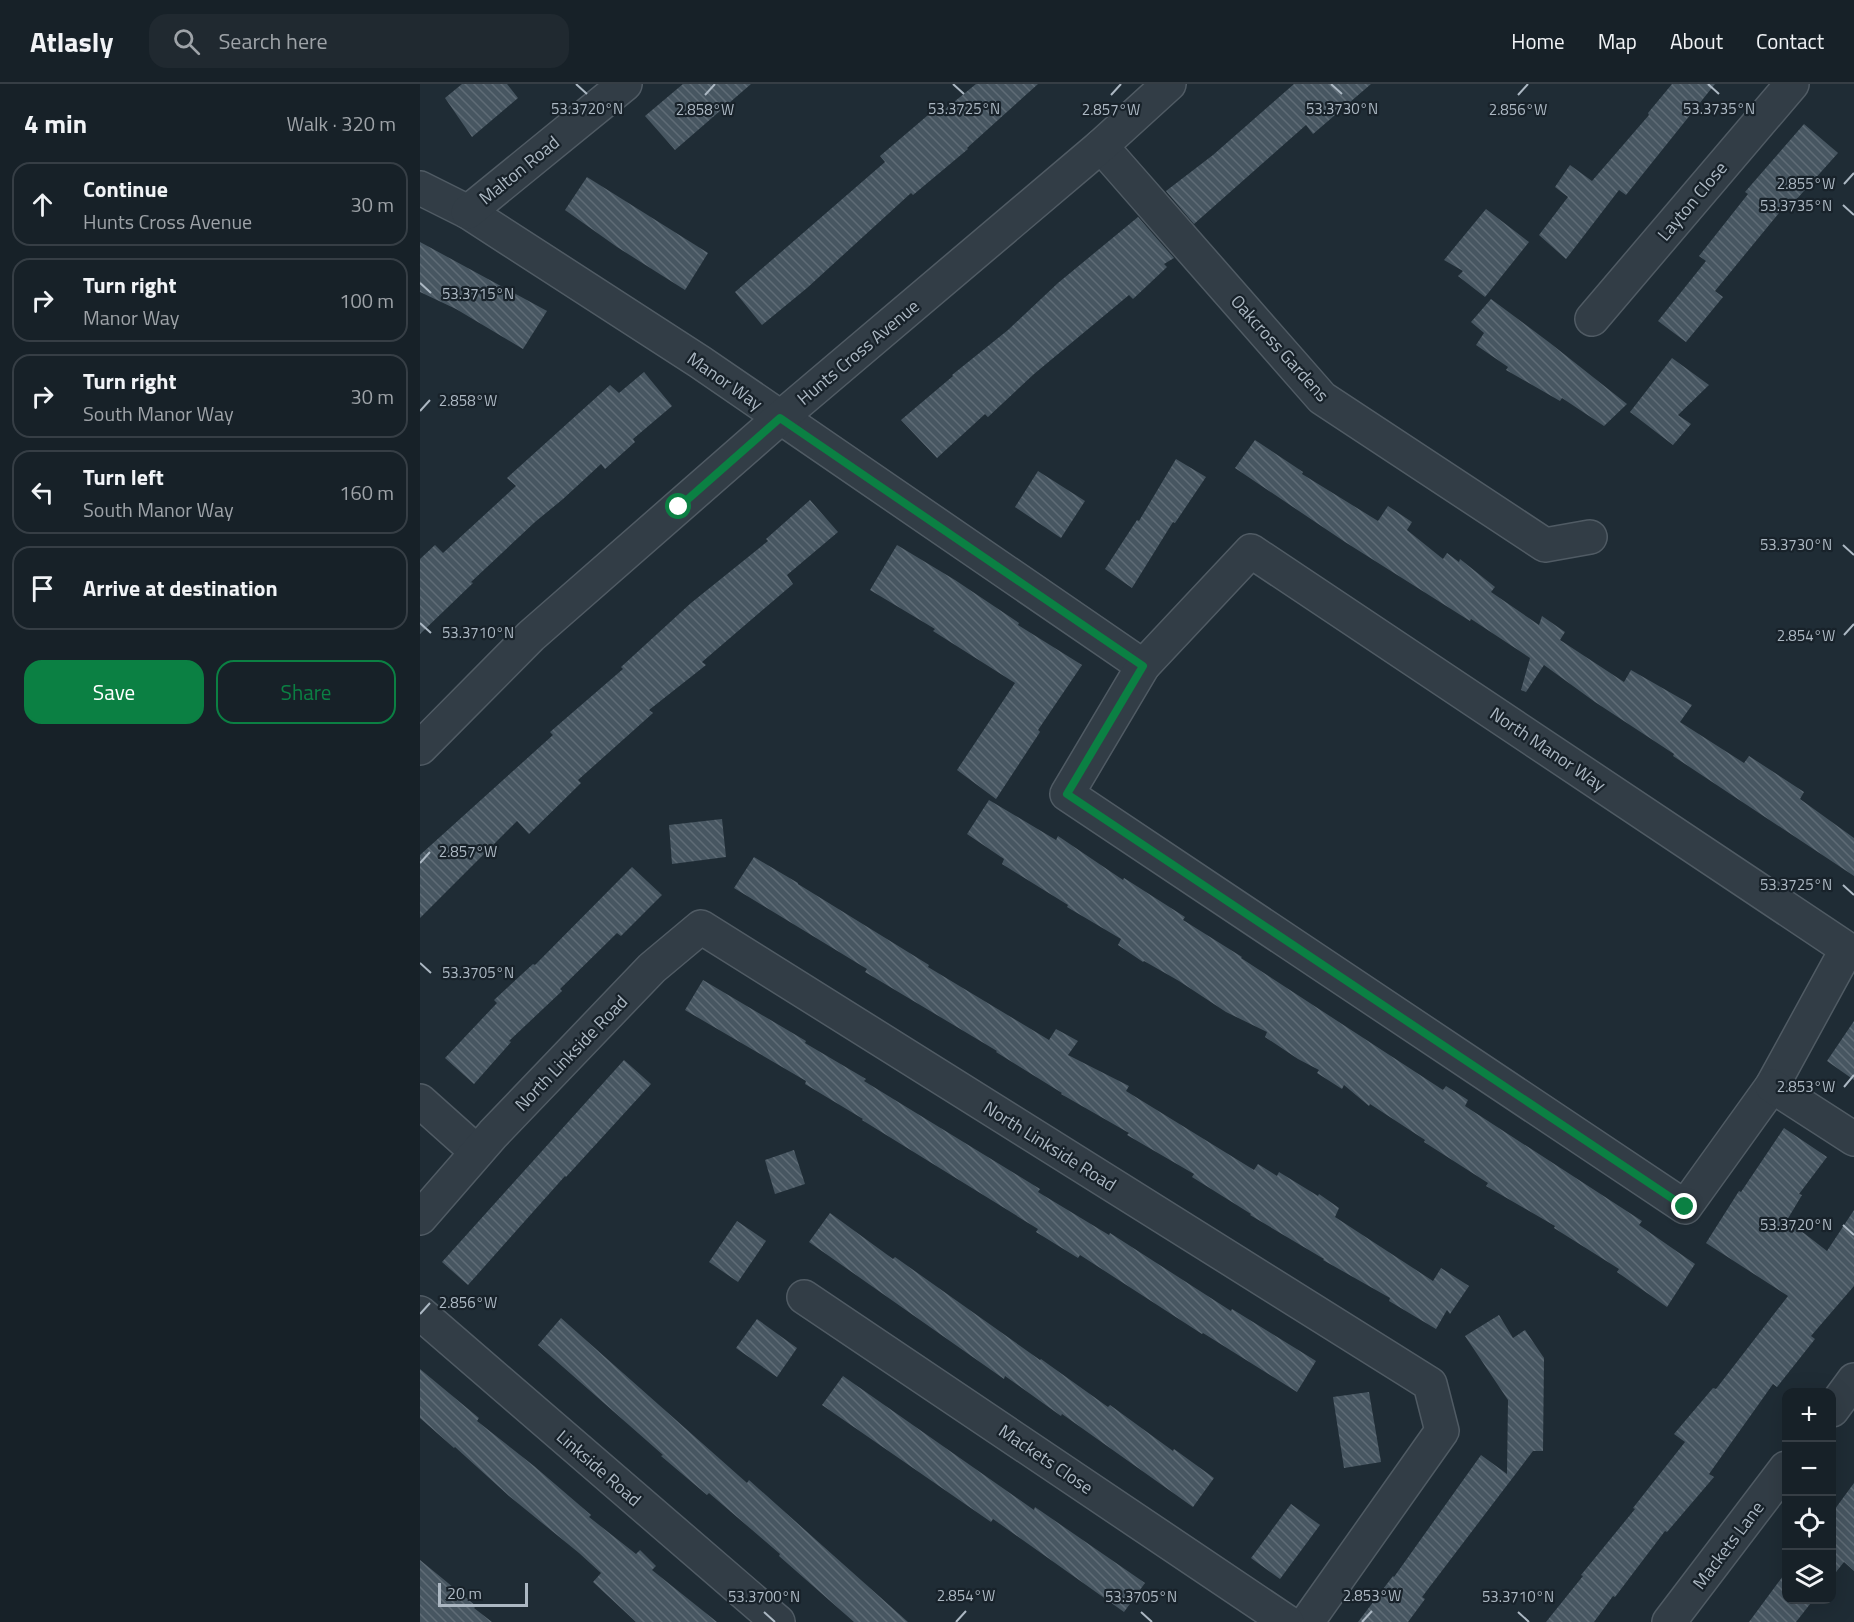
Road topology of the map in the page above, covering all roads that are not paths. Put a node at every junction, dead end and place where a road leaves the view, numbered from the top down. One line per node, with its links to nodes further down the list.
1 (625, 84): 6 (street, Malton Road)
2 (1169, 84): 4 (street, Hunts Cross Avenue)
3 (1792, 84): 7 (street, Layton Close)
4 (1101, 146): 8 (street, Hunts Cross Avenue); 9 (street, Oakcross Gardens)
5 (420, 188): 6 (street, Manor Way)
6 (468, 212): 8 (street, Manor Way)
7 (1592, 319)
8 (780, 418): 10 (street, Manor Way); 11 (street, Hunts Cross Avenue)
9 (1590, 537)
10 (1143, 666): 12 (street, North Manor Way); 12 (street)
11 (420, 748)
12 (1772, 1086): 14 (street)
13 (420, 1101): 15 (street)
14 (1854, 1139)
15 (477, 1152): 16 (street); 24 (street, North Linkside Road)
16 (420, 1218)
17 (804, 1297): 23 (street, Mackets Close)
18 (420, 1313): 22 (street, Linkside Road)
19 (1854, 1380): 20 (street)
20 (1836, 1405)
21 (1782, 1473): 25 (street, Mackets Lane)
22 (778, 1622)
23 (1287, 1622)
24 (1307, 1622)
25 (1669, 1622)

